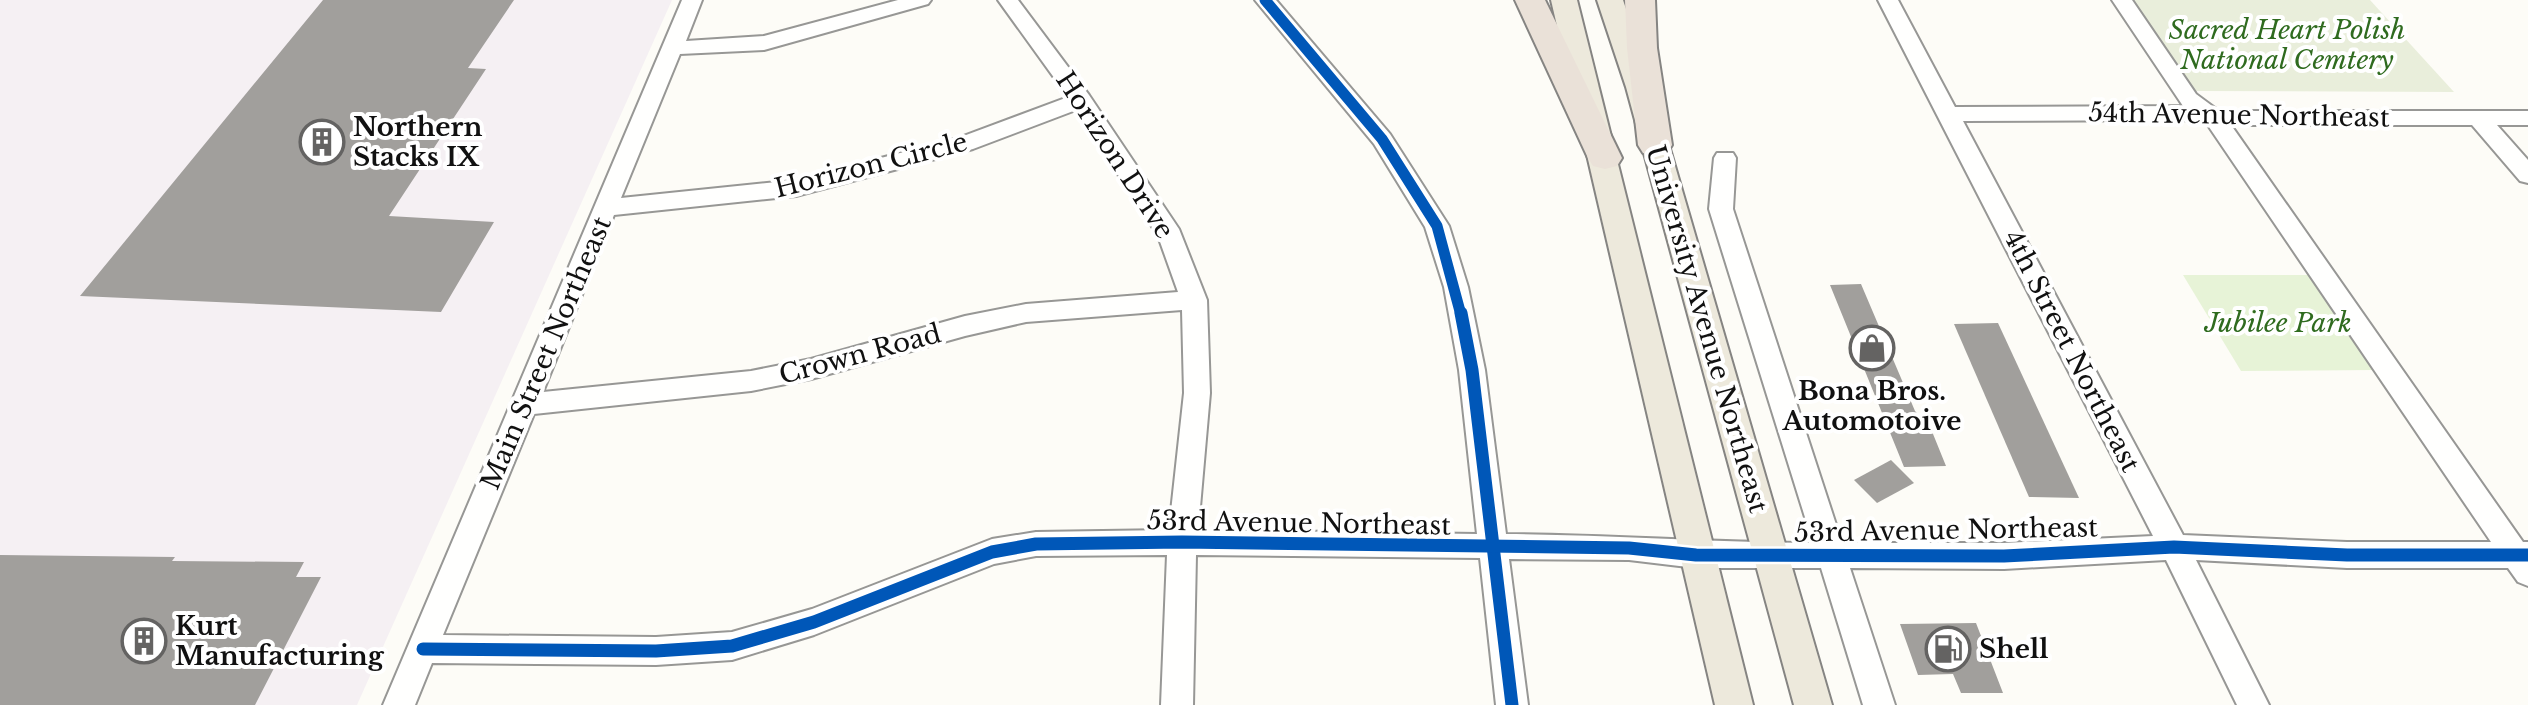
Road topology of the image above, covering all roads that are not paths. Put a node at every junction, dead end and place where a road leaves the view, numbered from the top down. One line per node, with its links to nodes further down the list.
1 (692, 0): 11 (street, Main Street Northeast)
2 (921, 0): 11 (street)
3 (1008, 0): 12 (street, Horizon Drive)
4 (1265, 0): 25 (street)
5 (1530, 0): 18 (highway)
6 (1564, 0): 18 (main road, University Avenue Northeast)
7 (1610, 0): 17 (main road, University Avenue Northeast)
8 (1640, 0): 17 (highway)
9 (1888, 0): 13 (street, 4th Street Northeast)
10 (2122, 0): 14 (street)
11 (672, 48): 21 (street, Main Street Northeast)
12 (1081, 100): 21 (street, Horizon Circle); 22 (street, Horizon Drive)
13 (1949, 114): 14 (street, 54th Avenue Northeast); 26 (street, 4th Street Northeast)
14 (2214, 118): 15 (street, 54th Avenue Northeast); 30 (street)
15 (2478, 118): 16 (street, 54th Avenue Northeast); 20 (street)
16 (2528, 118)
17 (1655, 145): 28 (main road, University Avenue Northeast)
18 (1605, 158): 27 (main road, University Avenue Northeast)
19 (1725, 158): 29 (street, University Avenue Northeast)
20 (2528, 175)
21 (606, 208): 23 (street, Main Street Northeast)
22 (1194, 300): 23 (street, Crown Road); 24 (street, Horizon Drive)
23 (525, 404): 31 (street, Main Street Northeast)
24 (1182, 542): 25 (street, 53rd Avenue Northeast); 31 (street, 53rd Avenue Northeast); 33 (street, Horizon Drive)
25 (1493, 547): 27 (street, 53rd Avenue Northeast); 34 (street)
26 (2174, 547): 29 (street, 53rd Avenue Northeast); 30 (street, 53rd Avenue Northeast); 38 (street, 4th Street Northeast)
27 (1696, 555): 28 (street, 53rd Avenue Northeast); 35 (main road, University Avenue Northeast)
28 (1771, 555): 29 (street, 53rd Avenue Northeast); 36 (main road, University Avenue Northeast)
29 (1833, 555): 37 (street, University Avenue Northeast)
30 (2524, 561)
31 (423, 649): 32 (street, Main Street Northeast)
32 (399, 705)
33 (1177, 705)
34 (1512, 705)
35 (1734, 705)
36 (1813, 705)
37 (1879, 705)
38 (2253, 705)

